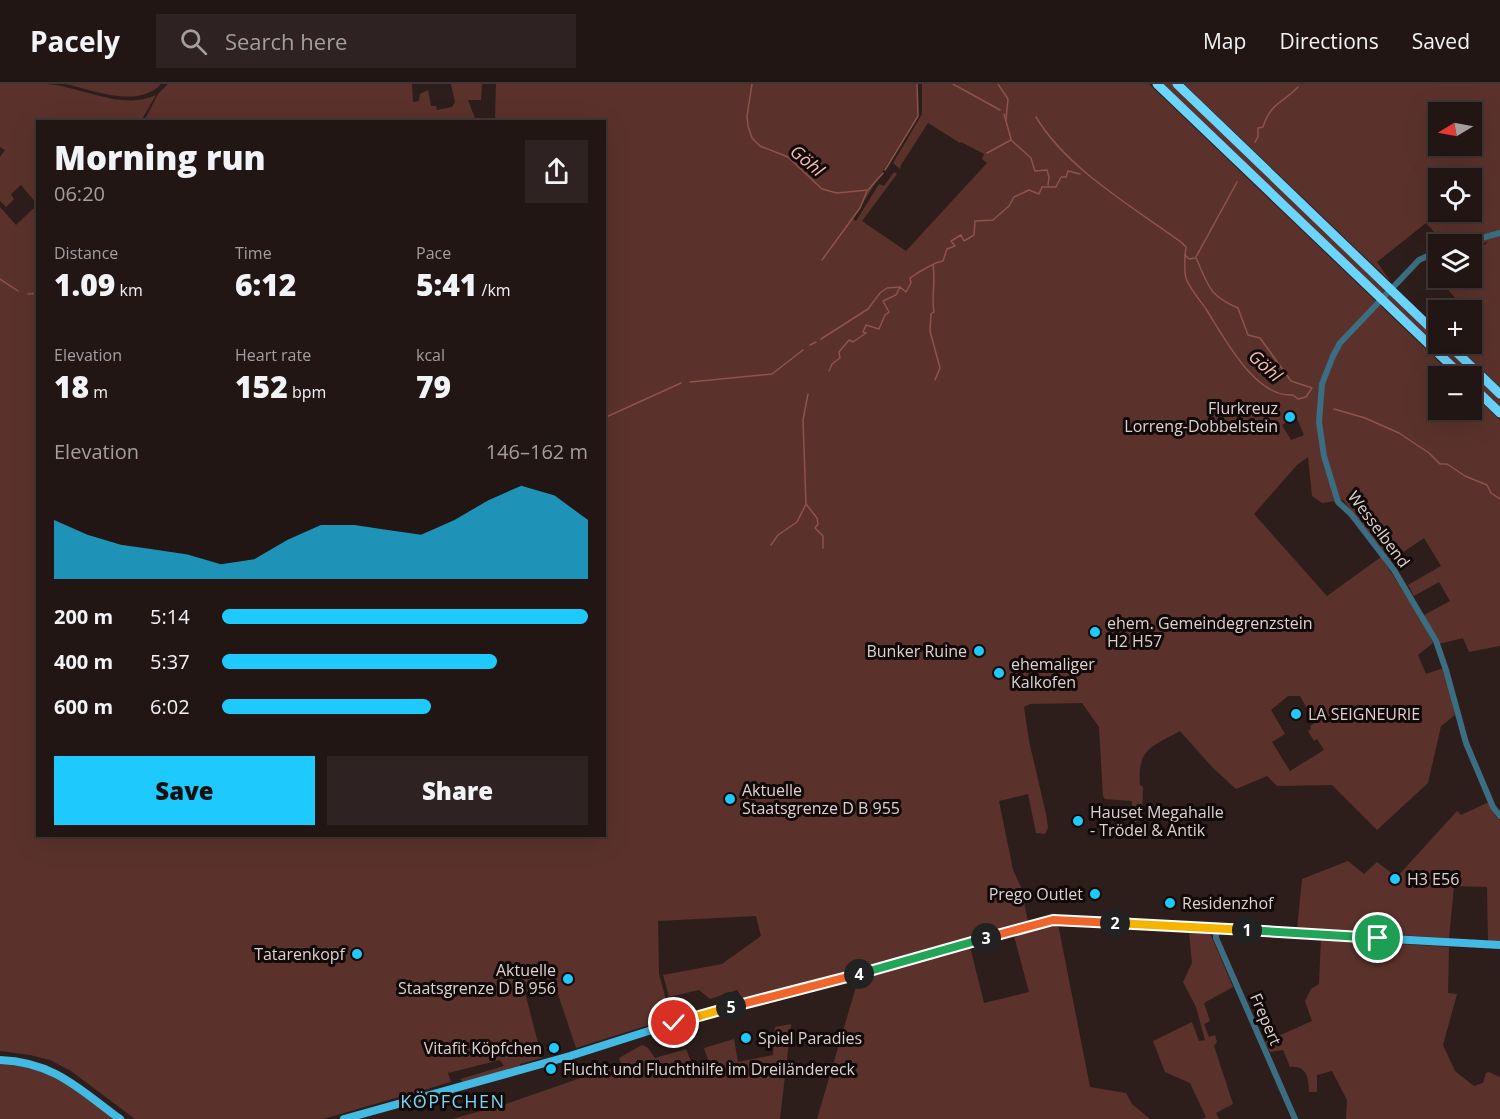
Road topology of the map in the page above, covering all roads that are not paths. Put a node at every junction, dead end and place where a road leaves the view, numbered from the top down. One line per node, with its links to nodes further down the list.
1 (1156, 84): 8 (highway)
2 (1177, 84): 6 (highway)
3 (1500, 233): 4 (street)
4 (1482, 238)
5 (1428, 256): 12 (street, Wesselbend)
6 (1428, 325)
7 (1458, 354): 9 (highway)
8 (1452, 366)
9 (1500, 394)
10 (1482, 396): 11 (highway)
11 (1500, 414)
12 (1500, 816)
13 (1216, 929): 14 (main road); 17 (main road); 18 (street, Frepert)
14 (1500, 945)
15 (0, 1060): 16 (main road)
16 (120, 1119)
17 (344, 1119)
18 (1295, 1119)

